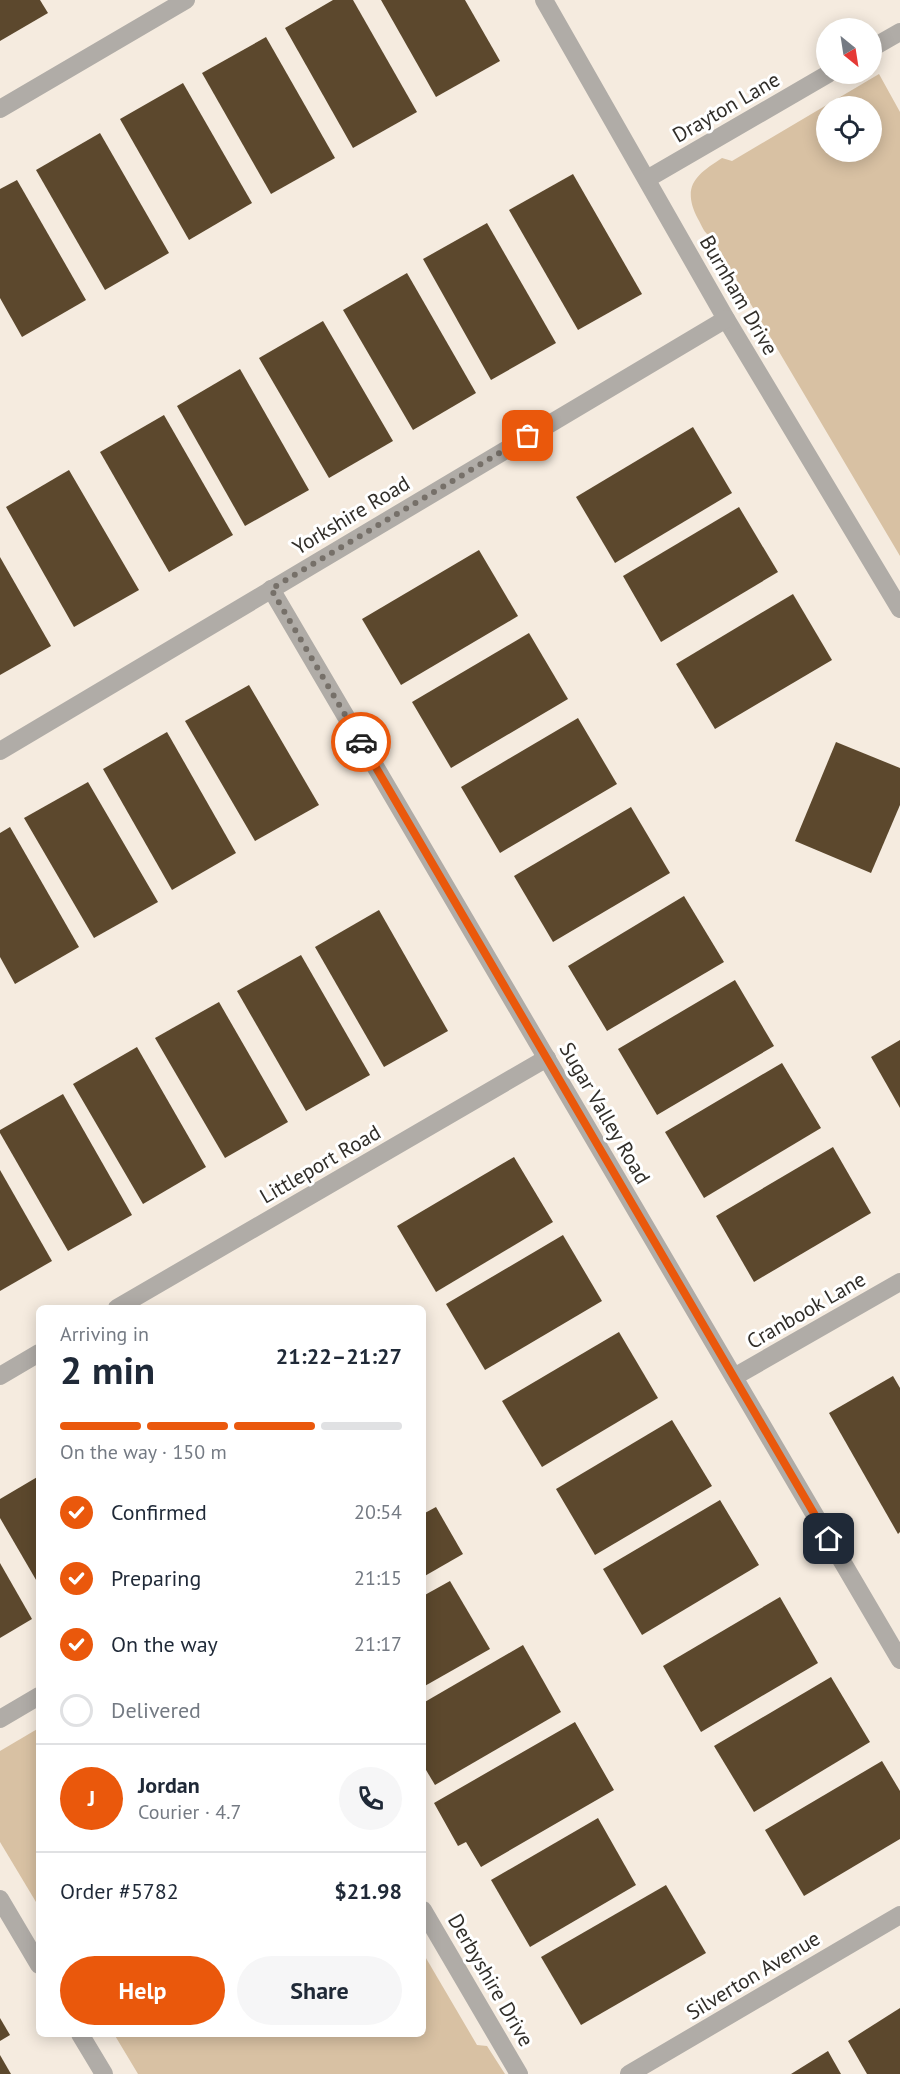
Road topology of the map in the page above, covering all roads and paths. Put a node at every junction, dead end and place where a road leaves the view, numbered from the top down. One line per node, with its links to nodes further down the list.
1 (186, 0): 6 (street)
2 (544, 0): 7 (street, Burnham Drive)
3 (900, 32): 4 (street)
4 (882, 42)
5 (816, 81): 7 (street, Drayton Lane)
6 (0, 110)
7 (647, 179): 8 (street, Burnham Drive)
8 (726, 319): 9 (street, Yorkshire Road); 10 (street, Burnham Drive)
9 (271, 589): 11 (street, Yorkshire Road); 12 (street, Sugar Valley Road)
10 (900, 609)
11 (0, 751)
12 (547, 1058): 14 (street, Littleport Road); 17 (street, Sugar Valley Road)
13 (900, 1282): 17 (street, Cranbook Lane)
14 (122, 1305)
15 (36, 1355): 16 (street)
16 (0, 1376)
17 (734, 1377): 18 (street, Sugar Valley Road)
18 (900, 1660)
19 (36, 1698): 20 (street)
20 (0, 1719)
21 (0, 1899): 24 (street)
22 (900, 1914): 28 (street, Silverton Avenue)
23 (426, 1915): 27 (street, Derbyshire Drive)
24 (36, 1960)
25 (82, 2037): 26 (street)
26 (104, 2074)
27 (519, 2074)
28 (629, 2074)

